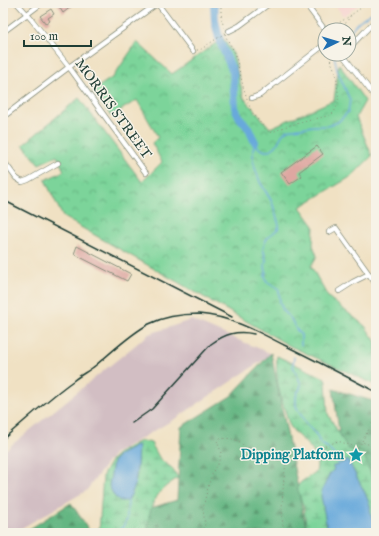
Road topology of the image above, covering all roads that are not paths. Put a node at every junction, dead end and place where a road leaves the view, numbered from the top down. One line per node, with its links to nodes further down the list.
1 (17, 3): 6 (street, MORRIS STREET)
2 (42, 3): 6 (street)
3 (157, 3): 13 (street); 15 (street)
4 (270, 3): 10 (street)
5 (305, 3): 8 (street)
6 (27, 14): 9 (street); 15 (street, MORRIS STREET)
7 (376, 21): 11 (street)
8 (320, 22)
9 (3, 32)
10 (227, 32)
11 (357, 40)
12 (317, 50): 17 (street)
13 (193, 51)
14 (349, 62): 16 (street)
15 (68, 67): 18 (street); 21 (street, MORRIS STREET)
16 (375, 95)
17 (252, 98)
18 (3, 116)
19 (3, 160): 20 (street)
20 (58, 163)
21 (146, 173)
22 (329, 232): 23 (street)
23 (369, 274): 24 (street); 25 (street)
24 (376, 284)
25 (339, 291)

